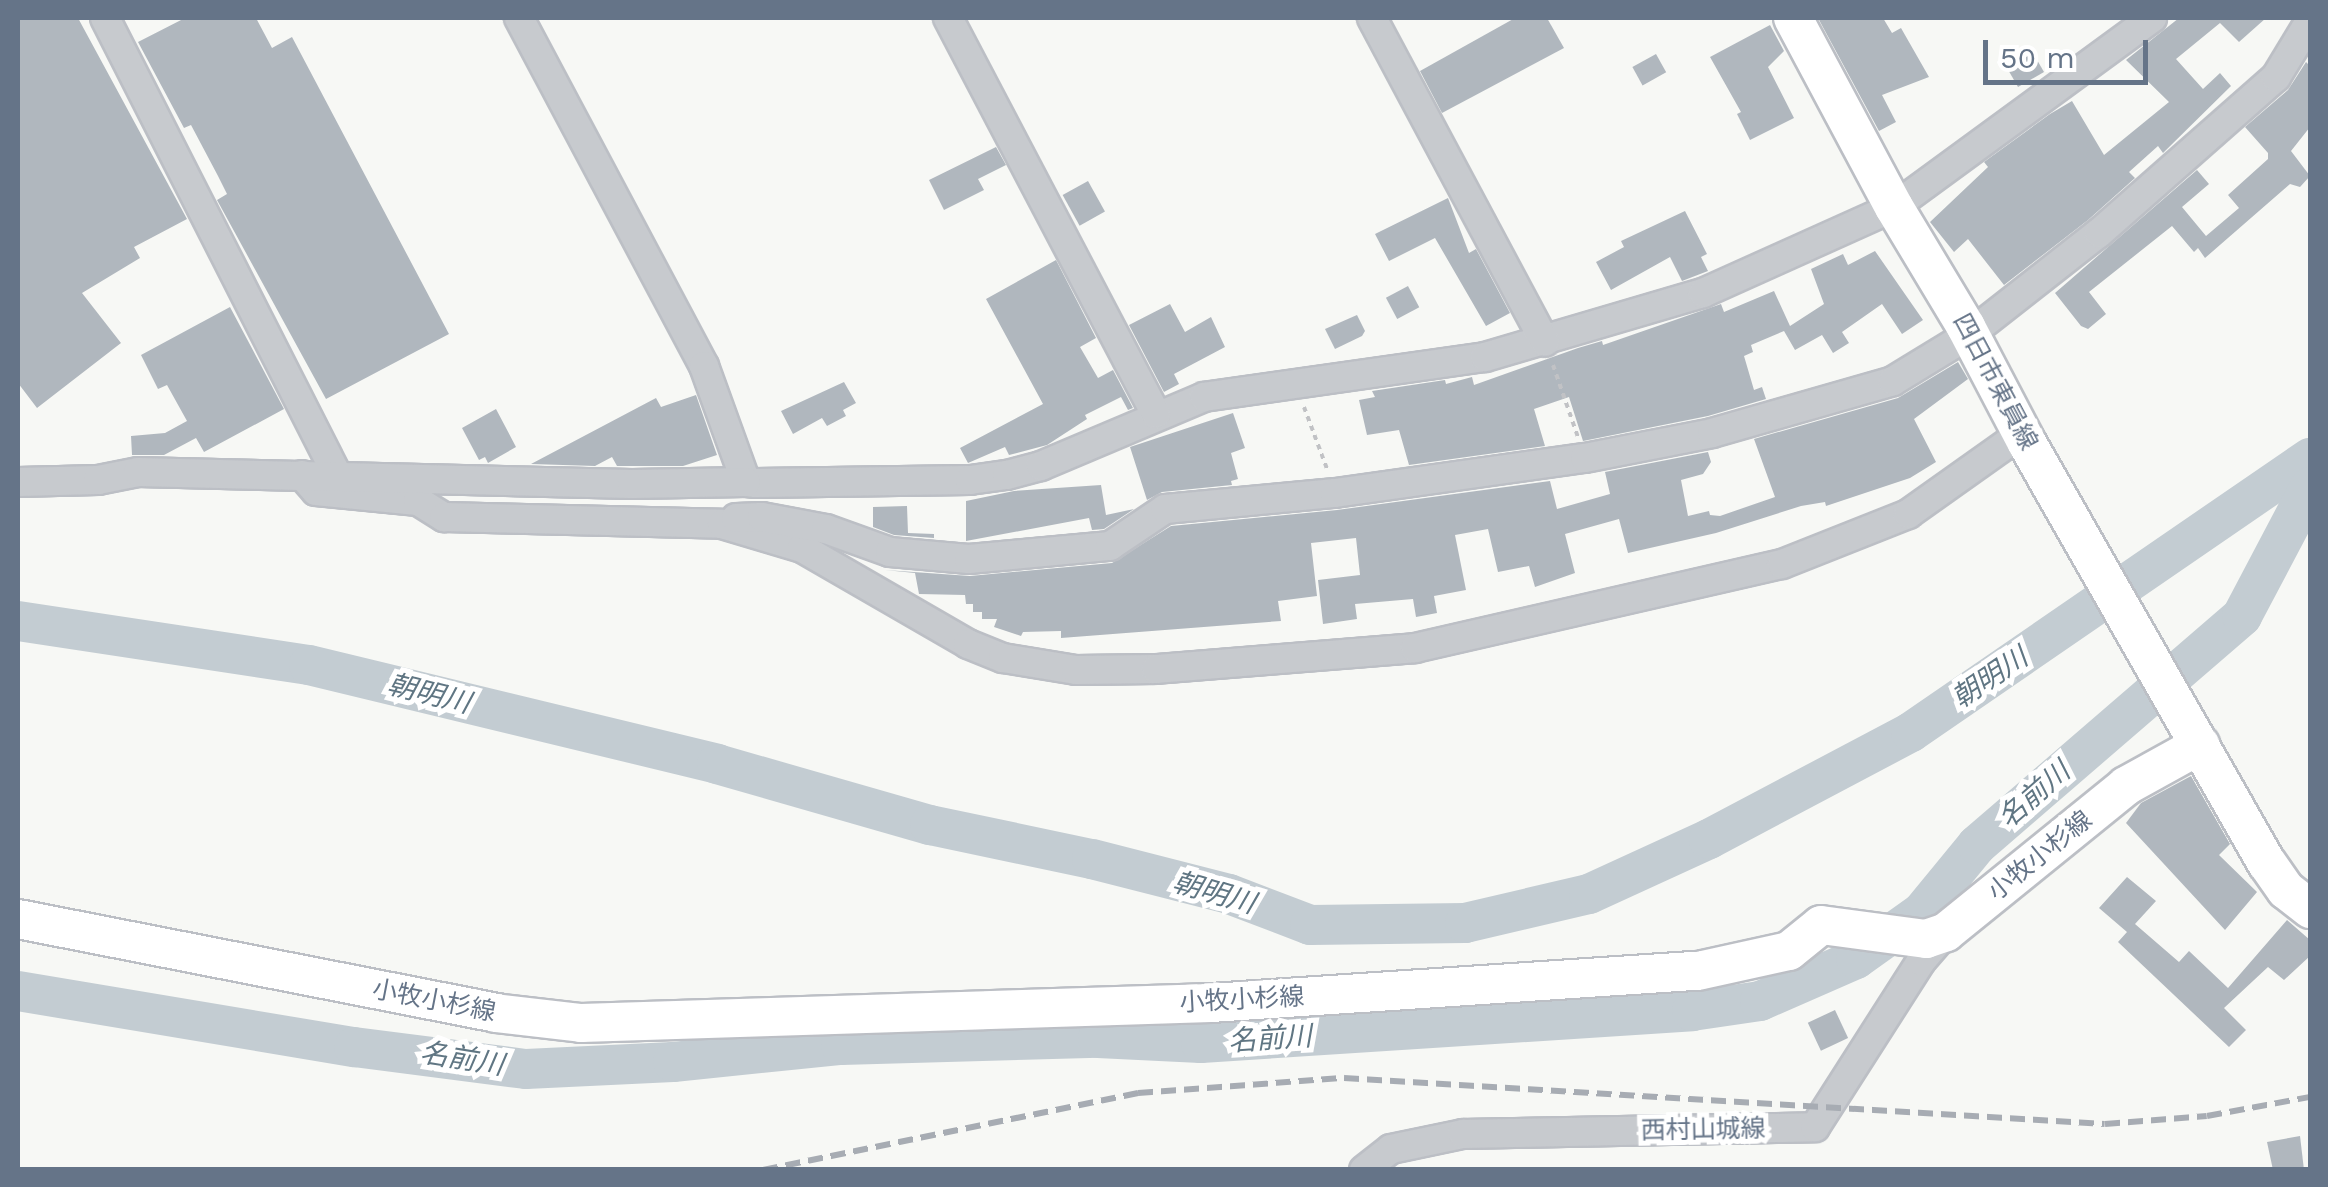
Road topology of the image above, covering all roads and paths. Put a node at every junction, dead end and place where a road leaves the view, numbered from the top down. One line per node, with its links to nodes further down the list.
1 (105, 18): 16 (street)
2 (519, 18): 18 (street)
3 (948, 18): 12 (street)
4 (1372, 18): 10 (street)
5 (1793, 18): 8 (main road, 四日市東員線)
6 (2152, 18): 8 (street)
7 (2310, 21): 9 (street)
8 (1894, 207): 9 (main road, 四日市東員線); 10 (street)
9 (1970, 334): 13 (main road, 四日市東員線); 14 (street)
10 (1545, 342): 11 (street); 14 (path)
11 (1296, 384): 12 (street); 19 (path)
12 (1156, 414): 18 (street)
13 (2025, 438): 20 (street); 21 (main road, 四日市東員線)
14 (1585, 458): 19 (street)
15 (302, 474): 16 (street); 17 (street); 20 (street)
16 (337, 474): 18 (street)
17 (18, 482)
18 (746, 482)
19 (1336, 493): 20 (street)
20 (722, 524)
21 (2194, 736): 22 (main road); 24 (main road, 小牧小杉線)
22 (2310, 909)
23 (18, 919): 24 (main road, 小牧小杉線)
24 (1936, 936): 25 (street, 西村山城線)
25 (1364, 1170)

